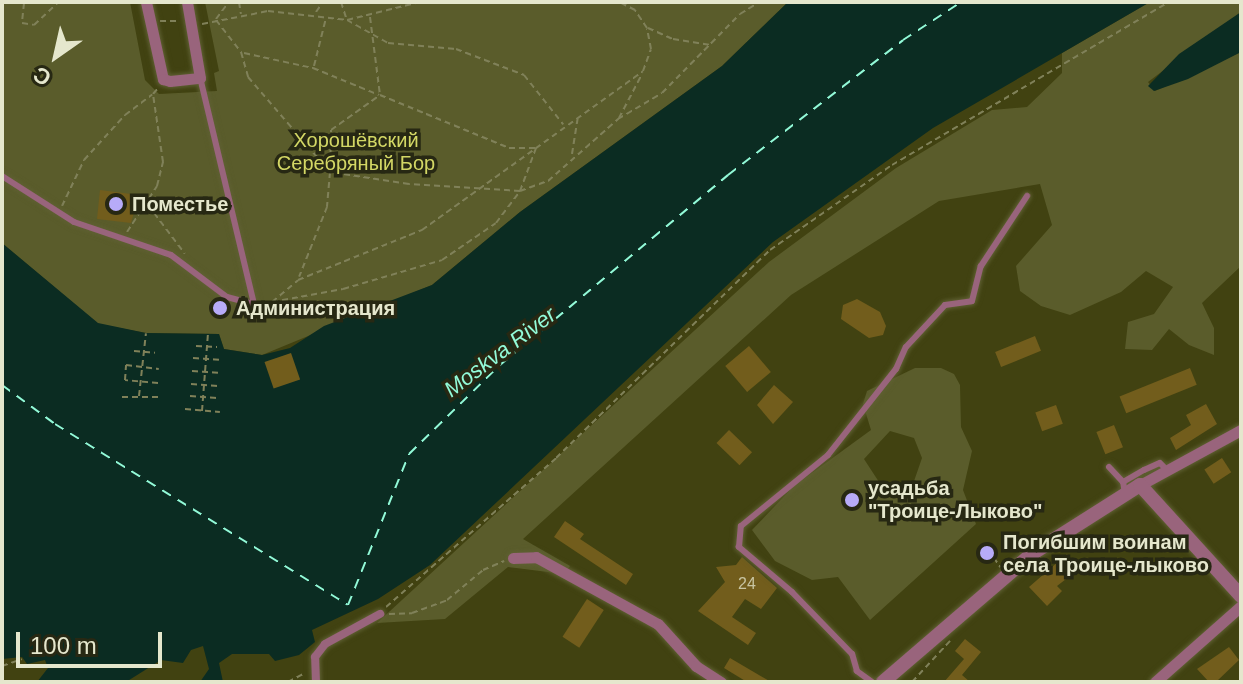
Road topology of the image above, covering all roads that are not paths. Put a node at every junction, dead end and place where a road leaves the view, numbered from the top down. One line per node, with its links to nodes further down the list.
1 (146, 2): 3 (street)
2 (187, 2): 3 (street)
3 (200, 78): 4 (lane)
4 (2, 176)
5 (1027, 196): 17 (lane)
6 (1241, 430): 8 (street)
7 (1109, 467): 10 (lane)
8 (1167, 470): 9 (street); 10 (lane)
9 (1140, 485): 10 (street); 12 (street)
10 (1124, 488): 18 (street)
11 (513, 558): 16 (street)
12 (1241, 596)
13 (1241, 606): 19 (street)
14 (380, 614): 15 (street)
15 (316, 682)
16 (721, 682)
17 (872, 682)
18 (883, 682)
19 (1155, 682)

